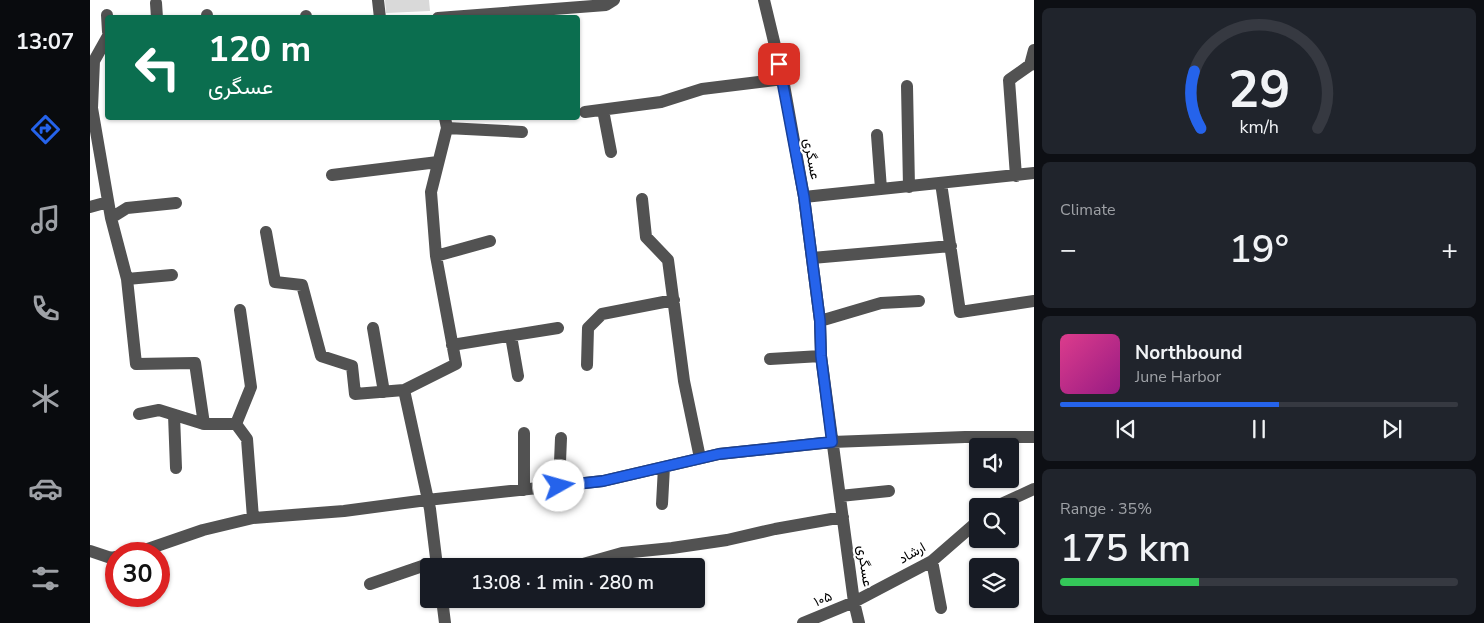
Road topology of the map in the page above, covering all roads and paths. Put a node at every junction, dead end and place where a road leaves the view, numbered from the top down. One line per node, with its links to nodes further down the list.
1 (378, 0): 6 (street)
2 (614, 0): 7 (street)
3 (764, 0): 13 (street, عسگری)
4 (156, 3): 5 (street)
5 (157, 15)
6 (380, 15)
7 (477, 15)
8 (105, 39): 10 (street)
9 (1034, 50): 12 (street)
10 (92, 60): 11 (street); 30 (street)
11 (105, 62)
12 (1032, 65): 24 (street)
13 (783, 80): 15 (street); 28 (street, عسگری)
14 (907, 86): 26 (street)
15 (603, 110): 16 (street); 20 (street)
16 (585, 112)
17 (446, 123): 18 (street); 21 (street)
18 (522, 132)
19 (877, 135): 27 (street)
20 (611, 152)
21 (438, 162): 23 (street); 37 (street)
22 (1034, 173): 24 (street)
23 (332, 175)
24 (1016, 176): 25 (street)
25 (941, 183): 26 (street); 36 (street)
26 (909, 186): 27 (street)
27 (881, 190): 28 (street)
28 (804, 197): 38 (street, عسگری)
29 (642, 199): 41 (street)
30 (108, 202): 32 (street); 33 (street)
31 (176, 203): 33 (street)
32 (90, 207)
33 (111, 218): 40 (street)
34 (266, 232): 55 (street)
35 (490, 241): 37 (street)
36 (950, 246): 38 (street); 43 (street)
37 (436, 256): 49 (street)
38 (812, 258): 45 (street, عسگری)
39 (172, 274): 40 (street)
40 (127, 279): 58 (street)
41 (674, 300): 52 (street); 64 (street)
42 (919, 301): 45 (street)
43 (1034, 301)
44 (240, 310): 59 (street)
45 (820, 321): 50 (street, عسگری)
46 (373, 328): 55 (street)
47 (558, 328): 48 (street)
48 (511, 336): 49 (street); 53 (street)
49 (452, 345): 54 (street)
50 (821, 356): 51 (street); 63 (street, عسگری)
51 (770, 359)
52 (587, 365)
53 (518, 376)
54 (404, 390): 55 (street); 73 (street)
55 (384, 392)
56 (139, 414): 57 (street)
57 (174, 415): 58 (street); 66 (street)
58 (204, 424): 59 (street)
59 (236, 424): 76 (street)
60 (524, 433): 69 (street)
61 (1034, 437): 63 (street)
62 (561, 438): 67 (street)
63 (832, 442): 64 (street); 71 (street, عسگری)
64 (700, 458): 65 (street)
65 (664, 467): 67 (street); 74 (street)
66 (176, 468)
67 (559, 486): 69 (street)
68 (1034, 488): 72 (street)
69 (524, 490): 73 (street)
70 (889, 491): 71 (street)
71 (840, 496): 75 (street, عسگری)
72 (1013, 498)
73 (427, 500): 76 (street); 81 (street)
74 (662, 504)
75 (842, 516): 82 (street); 86 (street, عسگری)
76 (254, 518): 78 (street)
77 (969, 529): 83 (street, ارشاد)
78 (168, 542)
79 (90, 551): 80 (street)
80 (105, 556)
81 (436, 558)
82 (604, 558)
83 (932, 560): 86 (street, ارشاد); 88 (street)
84 (420, 569): 85 (street)
85 (370, 584)
86 (854, 602): 90 (street, ۱۰۵); 91 (street, عسگری)
87 (443, 608): 89 (street)
88 (941, 608)
89 (445, 623)
90 (803, 623)
91 (859, 623)

